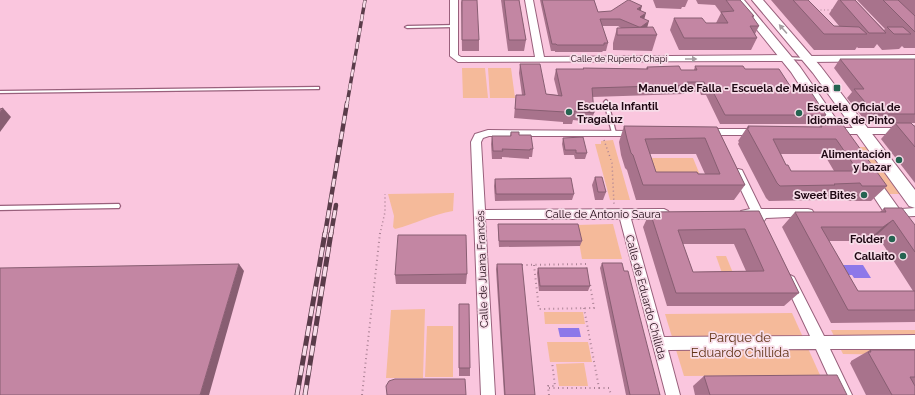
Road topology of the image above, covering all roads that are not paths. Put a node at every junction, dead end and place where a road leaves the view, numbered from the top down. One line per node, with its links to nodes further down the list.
1 (454, 0): 5 (street)
2 (529, 0): 9 (street)
3 (738, 0): 7 (street)
4 (757, 0): 10 (street, one-way to 4)
5 (454, 26): 6 (lane); 9 (street, Calle de Ruperto Chapí)
6 (407, 28)
7 (786, 58): 9 (street, Calle de Ruperto Chapí, one-way to 7); 10 (lane); 11 (street)
8 (915, 58): 10 (street)
9 (540, 59)
10 (808, 59): 12 (street)
11 (796, 70): 12 (street); 22 (street)
12 (817, 70): 17 (street)
13 (317, 88): 14 (lane)
14 (2, 92): 15 (lane)
15 (0, 98)
16 (606, 102): 23 (lane)
17 (861, 131): 18 (street); 22 (street); 25 (street)
18 (915, 131)
19 (645, 132): 23 (street)
20 (699, 132): 21 (street)
21 (771, 132)
22 (830, 132): 30 (street)
23 (614, 133): 35 (street, Calle de Juana Francés)
24 (733, 161): 34 (street)
25 (915, 202)
26 (117, 206): 27 (lane)
27 (0, 208)
28 (915, 212): 30 (street)
29 (818, 213): 34 (street)
30 (886, 213): 37 (street)
31 (624, 214): 32 (street, Calle de Antonio Saura); 35 (street, Calle de Antonio Saura); 41 (street, Calle de Eduardo Chillida)
32 (677, 214)
33 (737, 214): 34 (street)
34 (758, 214): 36 (street)
35 (480, 215): 42 (street, Calle de Juana Francés)
36 (767, 232)
37 (915, 244)
38 (787, 273): 40 (street)
39 (915, 342): 40 (street)
40 (820, 343): 41 (street); 44 (street)
41 (659, 344): 43 (street, Calle de Eduardo Chillida)
42 (488, 395)
43 (673, 395)
44 (846, 395)

